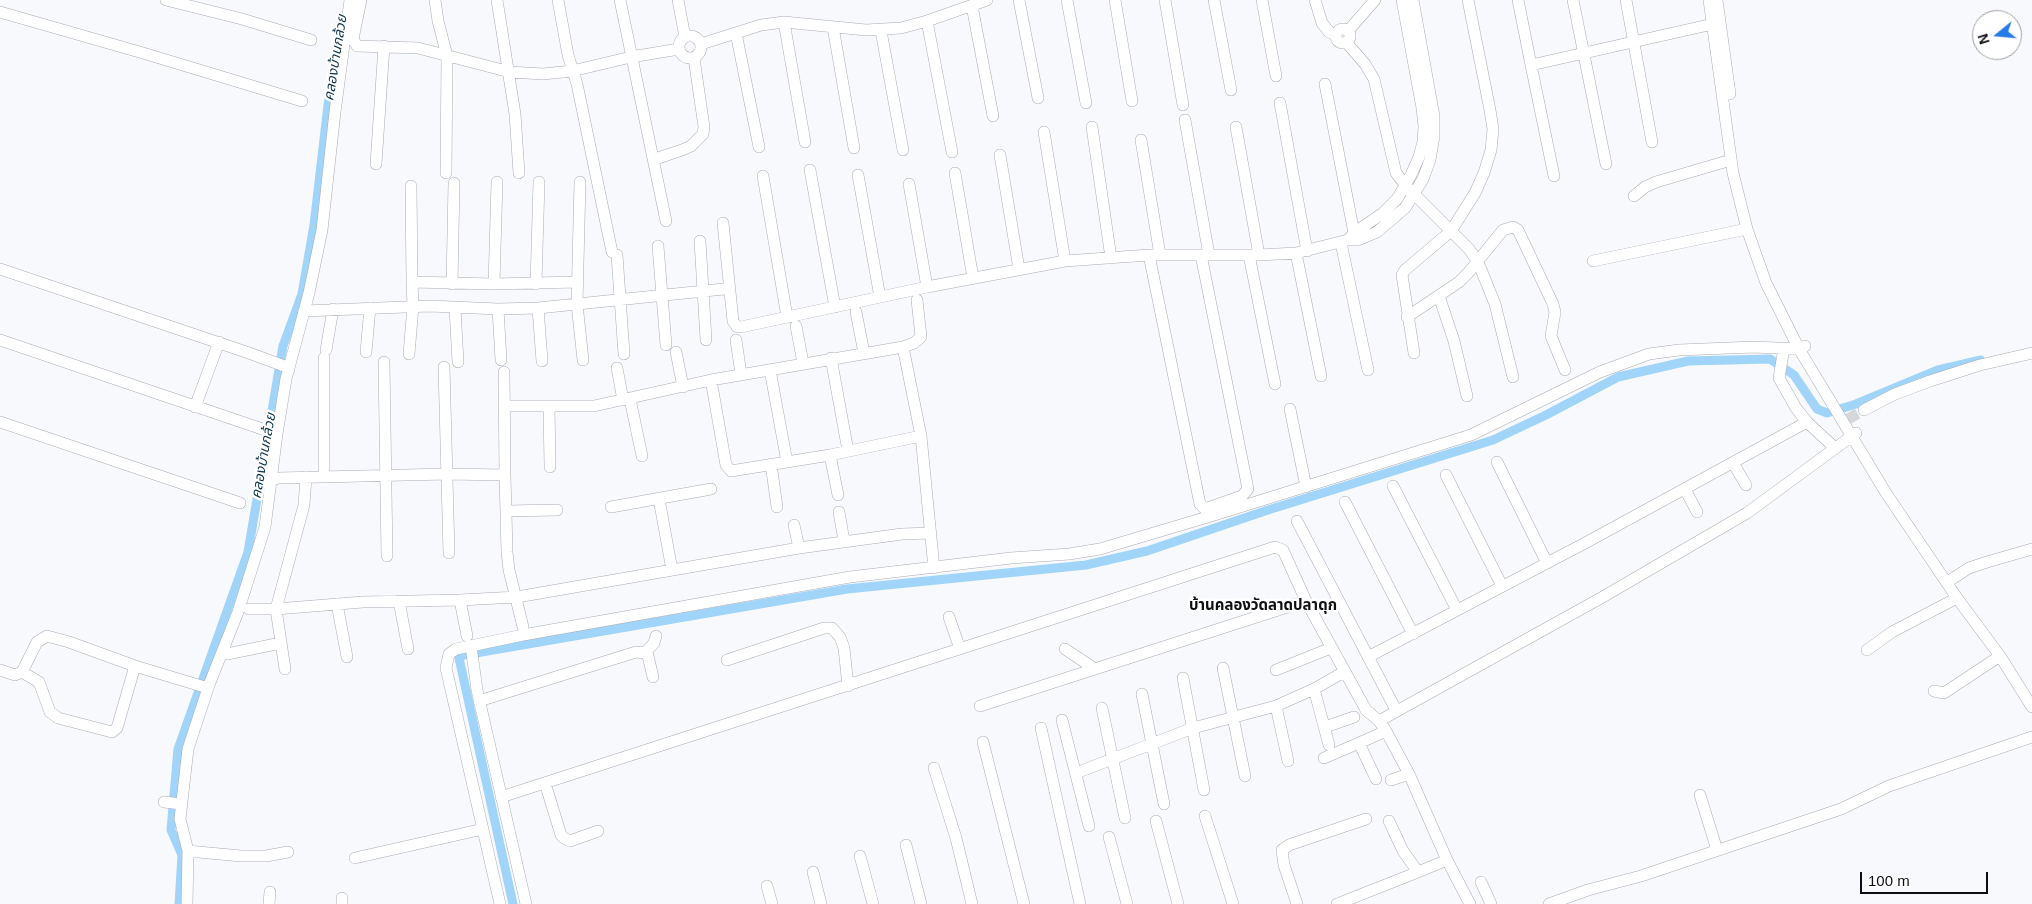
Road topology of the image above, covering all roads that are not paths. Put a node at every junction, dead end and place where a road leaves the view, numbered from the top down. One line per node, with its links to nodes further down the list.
1 (166, 0): 35 (street)
2 (350, 0): 128 (street)
3 (361, 0): 38 (street)
4 (435, 0): 42 (street)
5 (497, 0): 47 (street)
6 (558, 0): 46 (street)
7 (620, 0): 43 (street)
8 (678, 0): 33 (street)
9 (987, 0): 25 (street)
10 (1019, 0): 51 (street)
11 (1067, 0): 54 (street)
12 (1115, 0): 53 (street)
13 (1165, 0): 56 (street)
14 (1214, 0): 50 (street)
15 (1262, 0): 48 (street)
16 (1315, 0): 34 (street)
17 (1375, 0): 34 (street)
18 (1468, 0): 92 (street)
19 (1518, 0): 45 (street)
20 (1573, 0): 41 (street)
21 (1626, 0): 36 (street)
22 (1709, 0): 29 (street)
23 (1717, 0): 139 (street)
24 (1402, 1): 87 (street)
25 (972, 6): 27 (street); 57 (street)
26 (0, 12): 52 (street)
27 (927, 21): 31 (street); 68 (street)
28 (784, 22): 30 (street); 32 (street); 63 (street)
29 (1713, 24): 36 (street); 71 (street)
30 (833, 27): 31 (street); 66 (street)
31 (881, 31): 67 (street)
32 (736, 32): 37 (street); 65 (street)
33 (685, 37): 37 (street); 39 (street)
34 (1342, 38): 40 (street); 87 (street)
35 (311, 40)
36 (1635, 42): 41 (street); 64 (street)
37 (701, 44): 44 (street)
38 (384, 46): 42 (street); 72 (street)
39 (679, 50): 43 (street); 44 (street)
40 (1332, 52)
41 (1584, 54): 45 (street); 73 (street)
42 (447, 56): 47 (street); 75 (street)
43 (631, 57): 46 (street); 70 (street)
44 (694, 58): 70 (street)
45 (1531, 65): 80 (street)
46 (572, 71): 47 (street); 118 (street)
47 (510, 72): 76 (street)
48 (1276, 76)
49 (1325, 84): 93 (street)
50 (1231, 90)
51 (1038, 98)
52 (302, 101)
53 (1132, 101)
54 (1086, 103)
55 (1280, 103): 96 (street)
56 (1183, 105)
57 (993, 116)
58 (1185, 120): 98 (street)
59 (1092, 127): 100 (street)
60 (1236, 127): 99 (street)
61 (1044, 132): 101 (street)
62 (1141, 140): 97 (street)
63 (805, 142)
64 (1652, 142)
65 (759, 147)
66 (854, 148)
67 (903, 150)
68 (952, 152)
69 (1000, 155): 105 (street)
70 (655, 158): 89 (street)
71 (1731, 160): 88 (street); 91 (street)
72 (376, 164)
73 (1606, 164)
74 (810, 170): 122 (street)
75 (446, 173)
76 (519, 173)
77 (955, 173): 106 (street)
78 (858, 175): 117 (street)
79 (763, 176): 130 (street)
80 (1554, 176)
81 (497, 182): 110 (street)
82 (539, 182): 111 (street)
83 (580, 182): 108 (street)
84 (454, 183): 109 (street)
85 (909, 184): 112 (street)
86 (411, 186): 107 (street)
87 (1410, 190): 92 (street); 93 (street)
88 (1634, 196)
89 (666, 221)
90 (723, 223): 130 (street)
91 (1747, 229): 102 (street); 139 (street)
92 (1451, 231): 103 (street); 131 (street)
93 (1350, 239): 96 (street); 159 (street)
94 (700, 241): 114 (street)
95 (658, 246): 115 (street)
96 (1302, 252): 99 (street); 163 (street)
97 (1154, 255): 98 (street); 98 (street); 100 (street)
98 (1205, 255): 99 (street)
99 (1254, 255): 166 (street)
100 (1111, 258): 101 (street)
101 (1065, 261): 105 (street)
102 (1593, 261)
103 (1478, 262): 116 (street); 160 (street); 164 (street)
104 (0, 269): 136 (street)
105 (1019, 270): 106 (street)
106 (973, 278): 112 (street)
107 (412, 282): 109 (street); 121 (street)
108 (577, 282): 111 (street); 120 (street)
109 (452, 284): 110 (street)
110 (494, 284): 111 (street)
111 (536, 284)
112 (927, 287): 117 (street)
113 (724, 288): 114 (street)
114 (703, 291): 115 (street); 134 (street)
115 (661, 296): 118 (street); 137 (street)
116 (1439, 296): 131 (street); 168 (street)
117 (880, 298): 122 (street)
118 (620, 299): 120 (street); 147 (street)
119 (917, 300): 138 (street)
120 (577, 304): 125 (street); 151 (street)
121 (413, 306): 123 (street); 124 (street); 146 (street)
122 (835, 307): 130 (street)
123 (370, 308): 126 (street); 140 (street)
124 (455, 308): 127 (street); 153 (street)
125 (538, 308): 127 (street); 150 (street)
126 (333, 309): 128 (street); 194 (street)
127 (498, 309): 149 (street)
128 (304, 311): 157 (street)
129 (856, 312): 143 (street)
130 (787, 317)
131 (1407, 317): 144 (street)
132 (796, 326): 154 (street)
133 (0, 340): 172 (street)
134 (706, 340)
135 (736, 340): 162 (street)
136 (219, 342): 157 (street); 172 (street)
137 (666, 345)
138 (903, 346): 143 (street); 179 (street)
139 (1802, 347): 145 (street); 178 (street)
140 (366, 352)
141 (676, 352): 167 (street)
142 (2032, 352): 174 (street)
143 (864, 353): 148 (street)
144 (1414, 353)
145 (1782, 353): 176 (street); 198 (street)
146 (409, 354)
147 (624, 354)
148 (831, 358): 154 (street); 181 (street)
149 (501, 360)
150 (542, 360)
151 (583, 360)
152 (384, 362): 192 (street)
153 (458, 362)
154 (803, 363): 158 (street)
155 (444, 367): 189 (street)
156 (617, 368): 169 (street)
157 (288, 369): 177 (street)
158 (770, 370): 162 (street); 184 (street)
159 (1368, 370)
160 (1565, 370)
161 (504, 372): 170 (street)
162 (741, 374): 165 (street)
163 (1321, 376)
164 (1513, 377)
165 (711, 380): 167 (street); 187 (street)
166 (1275, 384)
167 (683, 387): 169 (street)
168 (1467, 396)
169 (626, 400): 171 (street); 183 (street)
170 (504, 406): 171 (street); 190 (street)
171 (549, 406): 188 (street)
172 (195, 407): 177 (street)
173 (1290, 409): 198 (street)
174 (1864, 410)
175 (0, 422): 204 (street)
176 (1807, 422): 180 (street); 186 (street)
177 (274, 433): 195 (street)
178 (1854, 435): 180 (street); 222 (street); 225 (street)
179 (921, 436): 181 (street); 213 (street)
180 (1835, 448): 271 (street)
181 (848, 451): 182 (street)
182 (830, 455): 184 (street); 201 (street)
183 (642, 456)
184 (787, 462): 187 (street)
185 (1497, 462): 219 (street)
186 (1733, 463): 196 (street); 200 (street)
187 (771, 464): 205 (street)
188 (550, 467)
189 (447, 474): 190 (street); 192 (street); 217 (street)
190 (504, 475): 208 (street)
191 (1446, 475): 223 (street)
192 (386, 476): 194 (street); 218 (street)
193 (306, 477): 194 (street); 195 (street); 231 (street)
194 (324, 477)
195 (271, 480): 261 (street)
196 (1746, 485)
197 (1393, 486): 232 (street)
198 (1306, 487): 220 (street)
199 (711, 489): 202 (street)
200 (1685, 489): 210 (street); 219 (street)
201 (838, 495)
202 (659, 499): 206 (street); 221 (street)
203 (1345, 502): 235 (street)
204 (240, 503)
205 (778, 507)
206 (611, 508)
207 (557, 510): 208 (street)
208 (507, 511): 224 (street)
209 (839, 512): 214 (street)
210 (1697, 512)
211 (1297, 521): 248 (street)
212 (794, 525): 215 (street)
213 (931, 533): 214 (street); 220 (street)
214 (844, 541): 215 (street)
215 (798, 548): 221 (street)
216 (2032, 549): 222 (street)
217 (449, 553)
218 (387, 556)
219 (1547, 563): 223 (street)
220 (934, 568): 238 (street)
221 (672, 570): 224 (street)
222 (1952, 579): 265 (street)
223 (1502, 586): 232 (street)
224 (517, 597): 226 (street); 234 (street)
225 (1957, 598): 243 (street); 246 (street)
226 (460, 600): 227 (street); 238 (street)
227 (399, 601): 229 (street); 240 (street)
228 (1306, 602): 239 (street); 241 (street); 253 (street)
229 (338, 604): 231 (street); 247 (street)
230 (249, 609): 231 (street)
231 (276, 609): 237 (street)
232 (1457, 610): 235 (street)
233 (949, 617): 241 (street)
234 (523, 627)
235 (1413, 634): 248 (street)
236 (656, 636): 244 (street)
237 (281, 643): 245 (street); 252 (street)
238 (470, 644): 266 (street); 307 (street)
239 (1331, 648): 255 (street); 257 (street)
240 (408, 649)
241 (960, 649): 260 (street)
242 (1065, 649): 253 (street)
243 (1867, 650)
244 (645, 653): 258 (street); 266 (street)
245 (227, 654)
246 (2000, 656): 263 (street); 269 (street)
247 (347, 657)
248 (1368, 657): 271 (street)
249 (727, 660): 260 (street)
250 (135, 666): 256 (street); 256 (street); 261 (street)
251 (1223, 668): 272 (street)
252 (285, 669)
253 (1095, 669): 267 (street)
254 (0, 670): 256 (street)
255 (1276, 670)
256 (22, 672)
257 (1344, 672): 262 (street); 275 (street)
258 (653, 677)
259 (1183, 678): 278 (street)
260 (848, 686): 294 (street)
261 (206, 687): 299 (street)
262 (1314, 689): 268 (street); 276 (street)
263 (1934, 691)
264 (1142, 694): 283 (street)
265 (2032, 695)
266 (479, 701): 297 (street)
267 (980, 706)
268 (1276, 706): 272 (street); 287 (street)
269 (2032, 706)
270 (1102, 708): 286 (street)
271 (1396, 710): 275 (street)
272 (1234, 716): 278 (street); 291 (street)
273 (1354, 718): 276 (street)
274 (1062, 720): 289 (street)
275 (1379, 721): 279 (street)
276 (1325, 727): 284 (street)
277 (1041, 728): 330 (street)
278 (1193, 728): 283 (street); 295 (street)
279 (1386, 731): 282 (street); 290 (street)
280 (2032, 737): 311 (street)
281 (983, 742): 329 (street)
282 (1359, 743): 285 (street); 292 (street)
283 (1153, 745): 286 (street); 300 (street)
284 (1329, 745)
285 (1324, 758)
286 (1113, 760): 289 (street); 302 (street)
287 (1288, 761)
288 (934, 768): 328 (street)
289 (1076, 773): 306 (street)
290 (1409, 774): 293 (street); 316 (street)
291 (1246, 776)
292 (1376, 779)
293 (1391, 780)
294 (545, 782): 297 (street); 308 (street)
295 (1204, 790)
296 (1700, 795): 311 (street)
297 (501, 797): 323 (street)
298 (165, 802): 299 (street)
299 (181, 803): 312 (street)
300 (1164, 804)
301 (1205, 816): 333 (street)
302 (1125, 818)
303 (1366, 819): 334 (street)
304 (1389, 821): 318 (street)
305 (1156, 822): 332 (street)
306 (1089, 826)
307 (483, 829): 315 (street); 322 (street)
308 (598, 831)
309 (1109, 837): 331 (street)
310 (906, 845): 327 (street)
311 (1717, 850): 338 (street)
312 (188, 851): 313 (street); 321 (street)
313 (288, 852)
314 (860, 856): 326 (street)
315 (355, 858)
316 (1447, 860): 318 (street); 336 (street)
317 (813, 872): 325 (street)
318 (1418, 872): 335 (street)
319 (1481, 882): 337 (street)
320 (767, 886): 324 (street)
321 (187, 904)
322 (500, 904)
323 (526, 904)
324 (772, 904)
325 (822, 904)
326 (873, 904)
327 (921, 904)
328 (972, 904)
329 (1024, 904)
330 (1080, 904)
331 (1126, 904)
332 (1178, 904)
333 (1233, 904)
334 (1297, 904)
335 (1337, 904)
336 (1470, 904)
337 (1491, 904)
338 (1549, 904)

